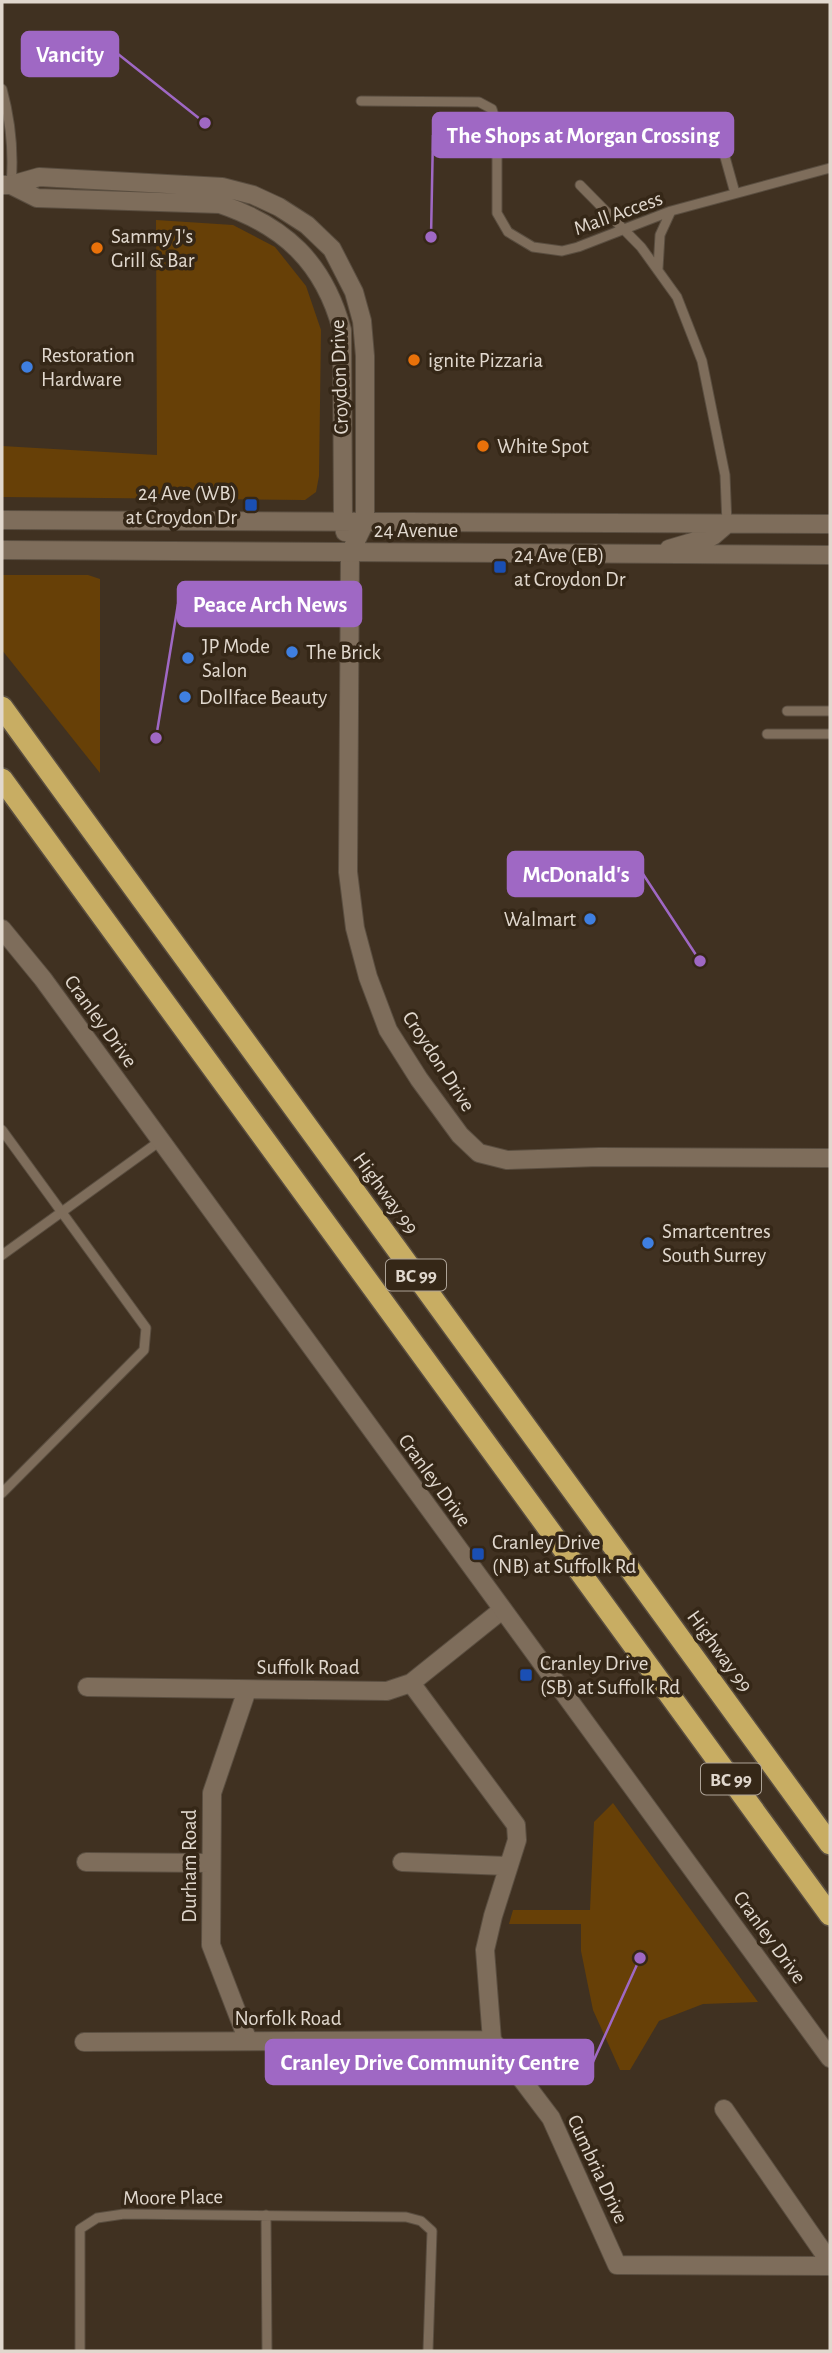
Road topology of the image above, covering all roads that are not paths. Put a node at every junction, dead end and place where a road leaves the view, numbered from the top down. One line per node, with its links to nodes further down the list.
1 (2, 89): 5 (lane)
2 (361, 101): 9 (lane, Mall Access)
3 (726, 158): 7 (lane)
4 (830, 168): 7 (lane, Mall Access)
5 (7, 185): 12 (street, Croydon Drive); 13 (street, Croydon Drive)
6 (580, 185): 9 (lane)
7 (735, 193): 8 (lane, Mall Access)
8 (671, 211): 9 (lane, Mall Access); 10 (lane)
9 (623, 229): 10 (lane)
10 (658, 269): 14 (lane)
11 (2, 520): 12 (street, 24 Avenue)
12 (343, 522): 13 (street, 24 Avenue); 17 (street, Croydon Drive)
13 (365, 522): 14 (street, 24 Avenue); 17 (street, Croydon Drive)
14 (727, 524): 15 (street, 24 Avenue); 18 (street)
15 (830, 524)
16 (2, 550): 17 (street, 24 Avenue)
17 (350, 552): 18 (street, 24 Avenue); 29 (street, Croydon Drive)
18 (652, 554): 19 (street, 24 Avenue)
19 (830, 555)
20 (2, 707): 37 (highway, Highway 99 / BC 99)
21 (787, 711): 22 (lane)
22 (830, 711)
23 (767, 734): 24 (lane)
24 (830, 734)
25 (2, 779): 42 (highway, BC 99)
26 (2, 929): 28 (street, Cranley Drive)
27 (2, 1130): 30 (lane)
28 (160, 1141): 30 (lane); 33 (street, Cranley Drive)
29 (830, 1158)
30 (61, 1211): 31 (lane); 32 (lane)
31 (2, 1255)
32 (2, 1493)
33 (502, 1610): 34 (street, Suffolk Road); 46 (street, Cranley Drive)
34 (411, 1683): 36 (street, Suffolk Road); 41 (street)
35 (87, 1686): 36 (street, Suffolk Road)
36 (247, 1690): 40 (street, Durham Road)
37 (830, 1844)
38 (86, 1862): 40 (street)
39 (402, 1862): 41 (street)
40 (211, 1863): 44 (street, Durham Road)
41 (508, 1866): 43 (street)
42 (830, 1916)
43 (492, 2040): 44 (street, Norfolk Road); 49 (street, Cumbria Drive)
44 (248, 2041): 45 (street, Norfolk Road)
45 (84, 2042)
46 (830, 2058)
47 (724, 2109): 49 (street)
48 (265, 2214): 50 (lane, Moore Place); 51 (lane); 52 (lane, Moore Place)
49 (830, 2264)
50 (80, 2351)
51 (267, 2351)
52 (428, 2351)

